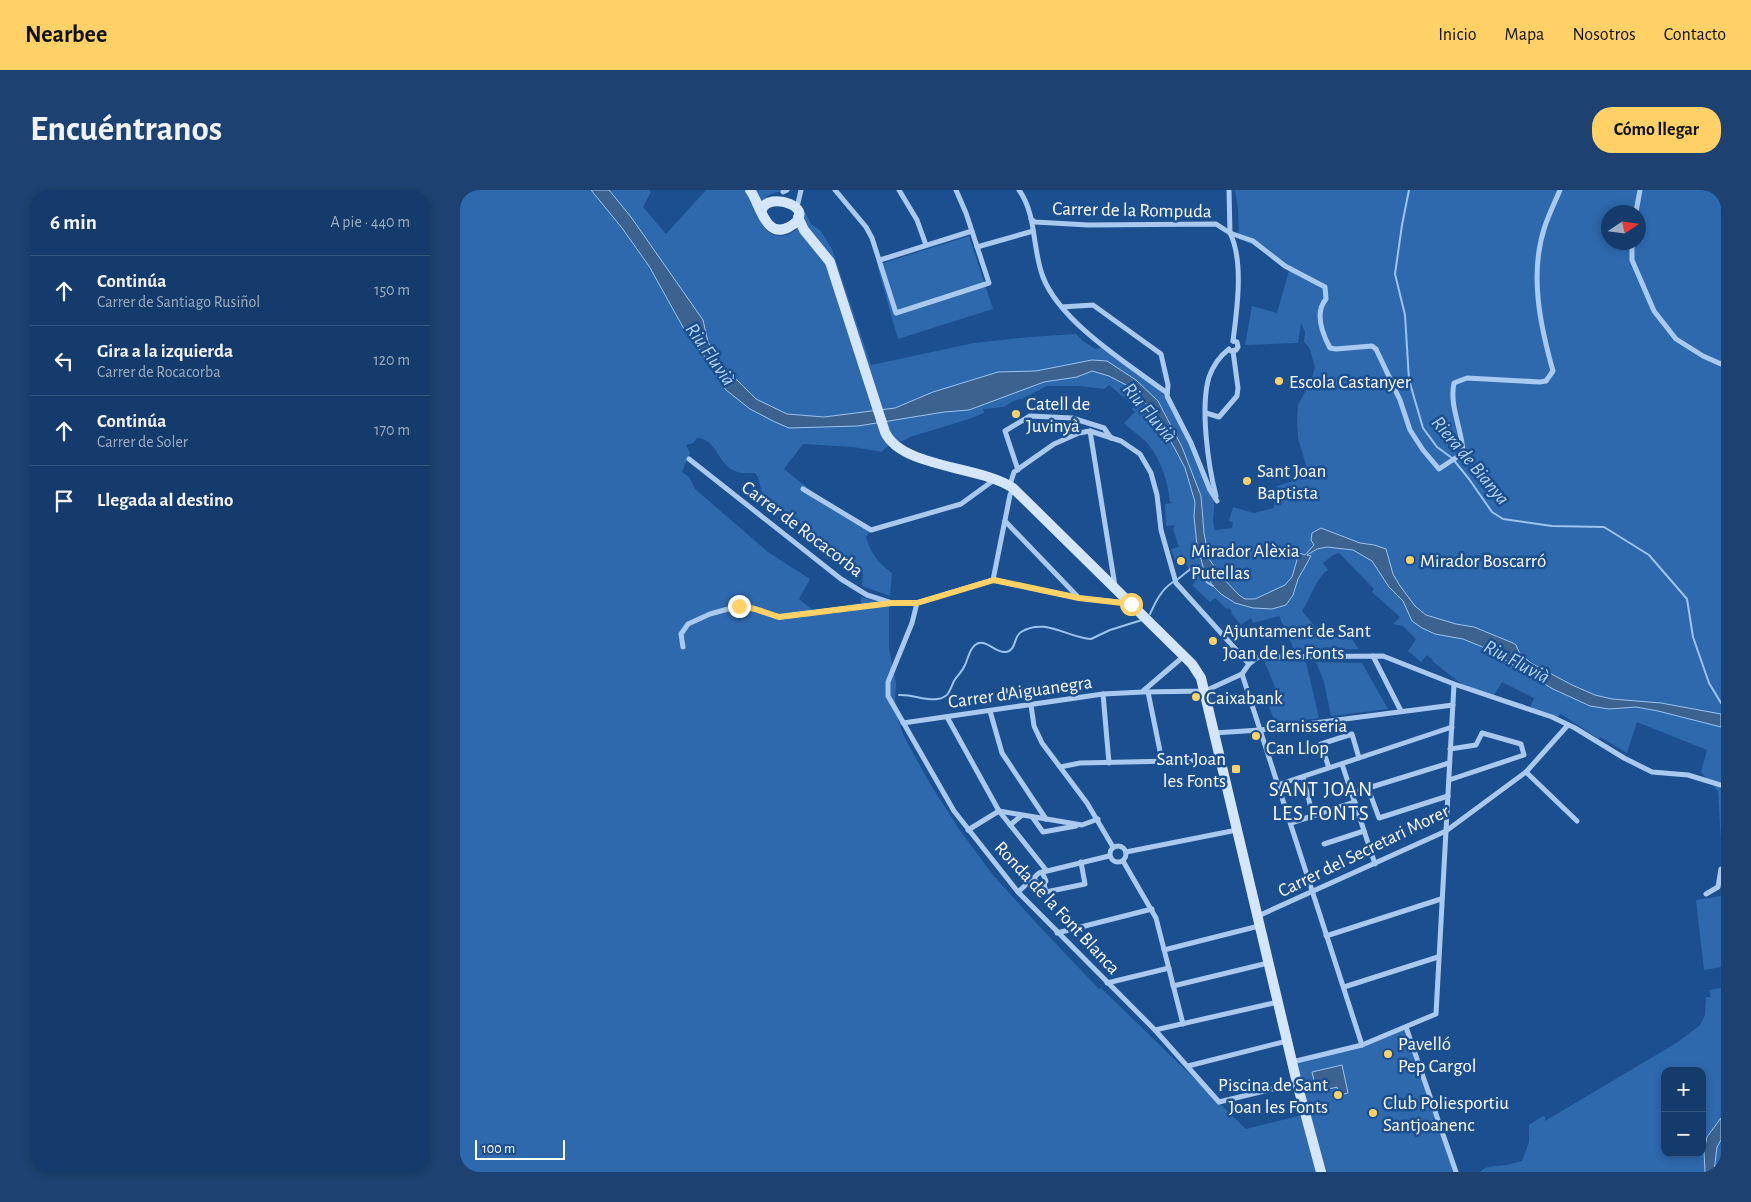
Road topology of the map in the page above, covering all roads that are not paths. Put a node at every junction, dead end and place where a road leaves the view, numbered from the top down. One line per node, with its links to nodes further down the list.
1 (750, 190): 13 (street)
2 (800, 190): 11 (street)
3 (836, 190): 24 (street)
4 (900, 190): 21 (street)
5 (956, 190): 17 (street)
6 (1019, 190): 15 (street)
7 (1229, 190): 19 (street)
8 (1560, 190): 19 (street, Carrer de la Rompuda)
9 (1640, 190): 12 (street)
10 (778, 191): 11 (street); 13 (street)
11 (798, 203): 14 (street)
12 (1637, 205)
13 (762, 210): 16 (street)
14 (798, 217): 16 (street); 20 (street)
15 (1031, 220): 18 (street); 19 (street, Carrer de la Rompuda)
16 (783, 229): 20 (street)
17 (972, 231): 21 (street); 22 (street)
18 (1033, 231): 22 (street); 25 (street)
19 (1230, 233): 26 (street)
20 (810, 239): 34 (street)
21 (926, 245): 24 (street)
22 (977, 247): 24 (street)
23 (1632, 250): 27 (street)
24 (880, 260)
25 (1062, 307): 28 (street); 28 (street)
26 (1231, 350): 29 (street); 29 (street)
27 (1721, 364)
28 (1167, 393): 29 (street)
29 (1206, 413)
30 (1090, 431): 31 (street); 33 (street); 39 (street)
31 (1112, 438): 33 (street); 47 (street)
32 (689, 459): 41 (street, Carrer de Rocacorba)
33 (1018, 470): 35 (street)
34 (994, 480): 35 (street); 36 (street)
35 (1012, 486): 37 (street); 39 (street)
36 (803, 489)
37 (1005, 521): 38 (street); 40 (street)
38 (994, 580): 40 (street); 42 (street, Carrer de Rocacorba)
39 (1115, 587): 43 (street)
40 (1079, 598): 43 (street)
41 (892, 603): 42 (street, Carrer de Rocacorba); 44 (street)
42 (917, 603): 58 (street, Ronda de la Font Blanca)
43 (1131, 604): 45 (street)
44 (683, 647)
45 (1184, 656): 50 (street); 51 (street)
46 (1373, 656): 47 (street); 49 (street); 56 (street)
47 (1249, 664): 48 (street)
48 (1242, 674): 50 (street); 61 (street)
49 (1454, 684): 54 (street); 59 (street)
50 (1205, 691): 51 (street, Carrer d'Aiguanegra); 62 (street)
51 (1146, 692): 52 (street, Carrer d'Aiguanegra); 67 (street)
52 (1103, 694): 53 (street, Carrer d'Aiguanegra); 69 (street)
53 (1031, 705): 55 (street, Carrer d'Aiguanegra); 72 (street)
54 (1453, 705): 56 (street); 60 (street)
55 (990, 711): 57 (street, Carrer d'Aiguanegra); 88 (street)
56 (1401, 711): 61 (street)
57 (947, 717): 58 (street, Carrer d'Aiguanegra); 83 (street)
58 (903, 723): 93 (street, Ronda de la Font Blanca)
59 (1568, 725): 71 (street, Carrer del Secretari Morer); 78 (street)
60 (1452, 727): 63 (street); 65 (street)
61 (1260, 730): 62 (street); 77 (street)
62 (1214, 733): 66 (street)
63 (1450, 749): 64 (street); 68 (street)
64 (1524, 754): 71 (street); 76 (street)
65 (1359, 758): 70 (street); 73 (street)
66 (1221, 760): 67 (street); 94 (street)
67 (1162, 761): 69 (street)
68 (1449, 762): 76 (street); 79 (street)
69 (1109, 763): 72 (street)
70 (1342, 764): 73 (street); 80 (street)
71 (1533, 764): 74 (street, Carrer del Secretari Morer)
72 (1060, 767): 87 (street)
73 (1329, 768): 75 (street)
74 (1526, 772): 89 (street); 96 (street, Carrer del Secretari Morer)
75 (1303, 777): 77 (street); 85 (street)
76 (1449, 780): 81 (street)
77 (1277, 785): 90 (street)
78 (1721, 785)
79 (1368, 788): 80 (street); 81 (street)
80 (1352, 793): 82 (street)
81 (1448, 796): 96 (street)
82 (1355, 802): 85 (street); 95 (street)
83 (999, 811): 84 (street); 91 (street); 93 (street)
84 (1021, 816): 86 (street); 91 (street)
85 (1313, 816): 90 (street)
86 (1033, 818): 88 (street); 92 (street)
87 (1098, 819): 92 (street); 98 (street)
88 (1046, 820): 92 (street)
89 (1577, 821)
90 (1291, 823): 109 (street)
91 (1010, 825): 105 (street)
92 (1082, 825)
93 (968, 830): 108 (street, Ronda de la Font Blanca)
94 (1237, 830): 99 (street); 113 (street)
95 (1364, 830): 97 (street); 103 (street)
96 (1446, 831): 103 (street, Carrer del Secretari Morer); 111 (street)
97 (1324, 844)
98 (1113, 847): 99 (street); 100 (street)
99 (1126, 852): 101 (street)
100 (1109, 856): 101 (street); 102 (street)
101 (1123, 861): 112 (street)
102 (1081, 862): 105 (street); 107 (street)
103 (1375, 864): 109 (street, Carrer del Secretari Morer)
104 (1721, 869): 110 (street)
105 (1044, 871): 106 (street); 107 (street)
106 (1034, 878): 107 (street); 108 (street)
107 (1044, 884)
108 (1018, 892): 114 (street, Ronda de la Font Blanca)
109 (1313, 892): 113 (street, Carrer del Secretari Morer); 115 (street)
110 (1706, 894)
111 (1442, 899): 115 (street); 117 (street)
112 (1152, 909): 114 (street); 116 (street)
113 (1258, 922): 116 (street, Carrer del Secretari Morer); 118 (street)
114 (1057, 933): 120 (street, Ronda de la Font Blanca)
115 (1326, 936): 122 (street)
116 (1164, 950): 119 (street)
117 (1438, 957): 122 (street); 125 (street)
118 (1268, 963): 121 (street); 123 (street)
119 (1168, 968): 120 (street); 121 (street)
120 (1107, 983): 126 (street, Ronda de la Font Blanca)
121 (1173, 986): 124 (street)
122 (1344, 987): 128 (street)
123 (1278, 1002): 124 (street); 127 (street)
124 (1182, 1024): 126 (street)
125 (1406, 1027): 128 (street); 133 (street)
126 (1155, 1030): 130 (street, Ronda de la Font Blanca)
127 (1287, 1041): 129 (street); 130 (street)
128 (1362, 1045): 129 (street)
129 (1292, 1062): 131 (street)
130 (1188, 1066): 131 (street, Ronda de la Font Blanca)
131 (1297, 1083): 132 (street)
132 (1321, 1172)
133 (1456, 1172)

